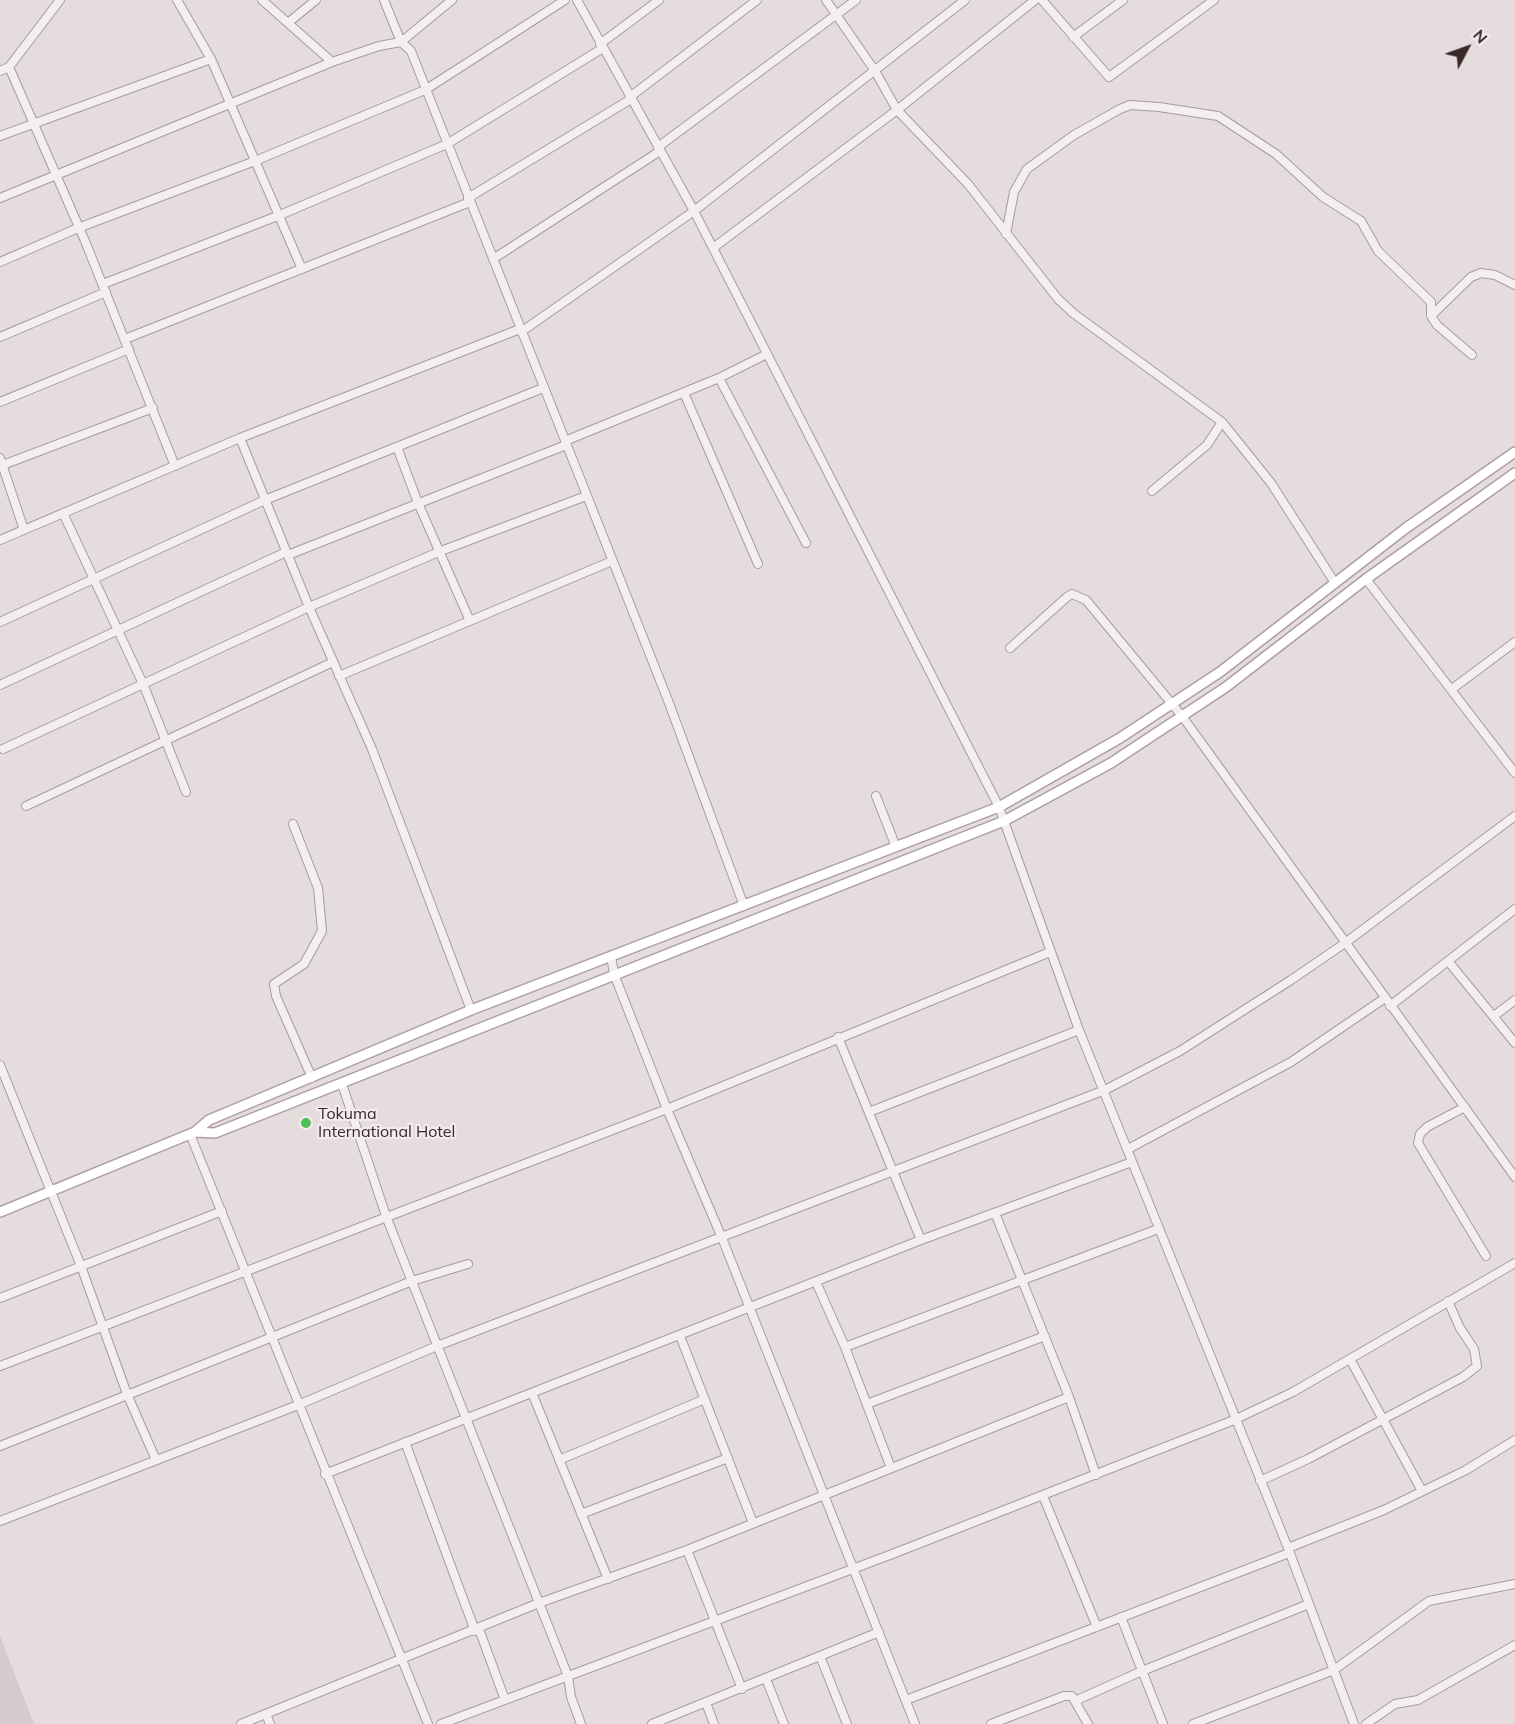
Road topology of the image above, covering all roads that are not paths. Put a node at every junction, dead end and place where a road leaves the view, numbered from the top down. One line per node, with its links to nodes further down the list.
1 (60, 0): 25 (street)
2 (177, 0): 23 (street)
3 (262, 0): 19 (street)
4 (316, 0): 19 (street)
5 (384, 0): 21 (street)
6 (452, 0): 21 (street)
7 (565, 0): 28 (street)
8 (577, 0): 22 (street)
9 (659, 0): 22 (street)
10 (757, 0): 29 (street)
11 (826, 0): 18 (street)
12 (856, 0): 18 (street)
13 (965, 0): 27 (street)
14 (1035, 0): 31 (street)
15 (1042, 0): 20 (street)
16 (1123, 0): 20 (street)
17 (1214, 0): 20 (street)
18 (836, 15): 27 (street); 35 (street)
19 (289, 22): 24 (street)
20 (1073, 37)
21 (401, 42): 24 (street); 28 (street)
22 (602, 46): 29 (street); 34 (street)
23 (210, 59): 30 (street); 32 (street)
24 (332, 62): 30 (street)
25 (9, 68): 26 (street); 32 (street)
26 (0, 71)
27 (875, 71): 31 (street); 40 (street)
28 (425, 90): 34 (street); 36 (street)
29 (631, 98): 35 (street); 39 (street)
30 (231, 103): 36 (street); 37 (street)
31 (897, 110): 43 (street); 44 (street)
32 (33, 123): 33 (street); 37 (street)
33 (0, 136)
34 (447, 144): 39 (street); 41 (street)
35 (659, 149): 40 (street); 45 (street)
36 (255, 161): 41 (street); 42 (street)
37 (56, 175): 38 (street); 42 (street)
38 (0, 198)
39 (469, 200): 45 (street); 47 (street)
40 (694, 211): 44 (street); 51 (street)
41 (280, 215): 47 (street); 49 (street)
42 (78, 228): 46 (street); 49 (street)
43 (1006, 234): 50 (street); 62 (street)
44 (713, 248): 55 (street)
45 (493, 259): 51 (street)
46 (0, 262)
47 (302, 269): 53 (street)
48 (1515, 285): 50 (street)
49 (104, 288): 52 (street); 53 (street)
50 (1431, 316): 56 (street)
51 (520, 330): 58 (street); 63 (street)
52 (0, 337)
53 (125, 339): 54 (street)
54 (129, 349): 60 (street); 61 (street)
55 (767, 354): 57 (street); 104 (street)
56 (1472, 355)
57 (719, 378): 59 (street); 77 (street)
58 (543, 388): 64 (street); 65 (street)
59 (684, 393): 64 (street); 81 (street)
60 (0, 402)
61 (153, 408): 67 (street); 68 (street)
62 (1222, 422): 70 (street); 84 (street)
63 (240, 438): 68 (street); 72 (street)
64 (565, 443): 71 (street); 73 (street)
65 (397, 447): 72 (street); 73 (street)
66 (1515, 452): 84 (main road)
67 (1, 463): 75 (street)
68 (175, 466): 74 (street)
69 (1515, 473): 83 (main road)
70 (1152, 491)
71 (586, 496): 78 (street); 80 (street)
72 (265, 500): 79 (street); 82 (street)
73 (418, 503): 78 (street); 79 (street)
74 (63, 513): 75 (street); 82 (street)
75 (24, 530): 76 (street)
76 (0, 540)
77 (806, 543)
78 (441, 551): 85 (street); 86 (street)
79 (287, 554): 85 (street); 88 (street)
80 (612, 561): 86 (street); 109 (street)
81 (758, 564)
82 (94, 578): 87 (street); 88 (street)
83 (1366, 579): 95 (street); 97 (main road)
84 (1335, 583): 96 (main road)
85 (309, 607): 91 (street); 94 (street)
86 (470, 621): 92 (street)
87 (0, 622)
88 (119, 631): 93 (street); 94 (street)
89 (1515, 642): 95 (street)
90 (1010, 648): 96 (street)
91 (333, 662): 92 (street); 98 (street)
92 (339, 676): 119 (street)
93 (0, 685)
94 (144, 686): 98 (street); 99 (street)
95 (1452, 689): 100 (street)
96 (1173, 704): 97 (street); 104 (main road)
97 (1182, 716): 106 (main road); 111 (street)
98 (165, 740): 101 (street); 103 (street)
99 (3, 749)
100 (1515, 772)
101 (186, 792)
102 (876, 796): 108 (street)
103 (26, 806)
104 (999, 807): 106 (street); 108 (main road)
105 (1515, 816): 111 (street)
106 (1004, 821): 112 (street); 115 (main road)
107 (293, 824): 125 (street)
108 (896, 847): 109 (main road)
109 (744, 906): 113 (main road)
110 (1515, 909): 114 (street)
111 (1345, 943): 116 (street); 127 (street)
112 (1050, 952): 121 (street); 122 (street)
113 (611, 956): 115 (street); 119 (main road)
114 (1448, 961): 118 (street); 120 (street)
115 (614, 974): 126 (main road); 129 (street)
116 (1385, 998): 118 (street); 132 (street)
117 (1515, 1000): 120 (street)
118 (1390, 1006): 128 (street)
119 (471, 1010): 125 (main road)
120 (1494, 1016): 123 (street)
121 (1079, 1030): 127 (street); 130 (street)
122 (838, 1037): 129 (street); 130 (street)
123 (1515, 1043)
124 (0, 1065): 136 (street)
125 (312, 1078): 131 (main road)
126 (342, 1084): 131 (main road); 140 (street)
127 (1105, 1090): 132 (street); 135 (street)
128 (1465, 1107): 134 (street); 144 (street)
129 (667, 1109): 140 (street); 142 (street)
130 (868, 1112): 135 (street)
131 (192, 1133): 136 (main road); 137 (street)
132 (1128, 1149): 133 (street)
133 (1132, 1162): 139 (street); 141 (street)
134 (1514, 1171)
135 (893, 1172): 142 (street); 143 (street)
136 (51, 1191): 138 (main road); 147 (street)
137 (222, 1211): 147 (street); 148 (street)
138 (0, 1212)
139 (995, 1213): 143 (street); 149 (street)
140 (386, 1216): 148 (street); 150 (street)
141 (1158, 1229): 149 (street); 171 (street)
142 (722, 1238): 154 (street); 159 (street)
143 (921, 1240): 151 (street)
144 (1486, 1256)
145 (1515, 1263): 153 (street)
146 (468, 1264): 150 (street)
147 (81, 1266): 152 (street); 155 (street)
148 (244, 1270): 155 (street); 158 (street)
149 (1023, 1279): 157 (street); 160 (street)
150 (412, 1281): 158 (street); 159 (street)
151 (816, 1282): 154 (street); 160 (street)
152 (0, 1298)
153 (1448, 1301): 161 (street); 170 (street)
154 (750, 1309): 156 (street); 183 (street)
155 (103, 1326): 162 (street); 164 (street)
156 (680, 1336): 163 (street); 166 (street)
157 (1045, 1336): 165 (street); 167 (street)
158 (271, 1338): 164 (street); 168 (street)
159 (437, 1346): 168 (street); 169 (street)
160 (845, 1347): 167 (street)
161 (1350, 1359): 170 (street); 171 (street)
162 (0, 1366)
163 (532, 1393): 169 (street); 177 (street)
164 (127, 1394): 174 (street); 176 (street)
165 (1069, 1397): 178 (street); 180 (street)
166 (705, 1399): 175 (street); 177 (street)
167 (867, 1404): 178 (street)
168 (298, 1405): 176 (street); 179 (street)
169 (466, 1418): 173 (street); 193 (street)
170 (1381, 1419): 181 (street); 182 (street)
171 (1234, 1420): 180 (street); 181 (street)
172 (1515, 1440): 182 (street)
173 (405, 1442): 179 (street); 198 (street)
174 (0, 1446)
175 (728, 1458): 185 (street); 187 (street)
176 (156, 1460): 186 (street)
177 (559, 1460): 185 (street)
178 (891, 1468): 183 (street)
179 (325, 1474): 202 (street)
180 (1096, 1474): 184 (street)
181 (1260, 1481): 189 (street)
182 (1422, 1491): 189 (street)
183 (824, 1495): 187 (street); 190 (street)
184 (1043, 1496): 190 (street); 197 (street)
185 (581, 1514): 191 (street)
186 (0, 1521)
187 (753, 1523): 188 (street)
188 (687, 1550): 191 (street); 196 (street)
189 (1288, 1550): 194 (street); 195 (street)
190 (852, 1570): 196 (street); 199 (street)
191 (608, 1579): 193 (street)
192 (1515, 1584): 203 (street)
193 (539, 1604): 198 (street); 205 (street)
194 (1309, 1604): 203 (street); 204 (street)
195 (1121, 1617): 197 (street); 204 (street)
196 (716, 1619): 205 (street); 207 (street)
197 (1097, 1627): 209 (street)
198 (477, 1630): 202 (street); 208 (street)
199 (879, 1632): 201 (street); 209 (street)
200 (1515, 1645): 228 (street)
201 (820, 1656): 206 (street); 221 (street)
202 (400, 1660): 212 (street); 215 (street)
203 (1334, 1670): 226 (street); 227 (street)
204 (1142, 1671): 210 (street); 225 (street)
205 (568, 1676): 208 (street); 217 (street)
206 (766, 1679): 207 (street); 220 (street)
207 (742, 1689): 211 (street)
208 (506, 1700): 216 (street)
209 (906, 1700): 222 (street)
210 (1077, 1700): 223 (street); 224 (street)
211 (706, 1703): 218 (street); 219 (street)
212 (266, 1714): 213 (street); 214 (street)
213 (241, 1724)
214 (270, 1724)
215 (428, 1724)
216 (441, 1724)
217 (581, 1724)
218 (652, 1724)
219 (714, 1724)
220 (784, 1724)
221 (847, 1724)
222 (915, 1724)
223 (991, 1724)
224 (1088, 1724)
225 (1163, 1724)
226 (1193, 1724)
227 (1354, 1724)
228 (1366, 1724)

